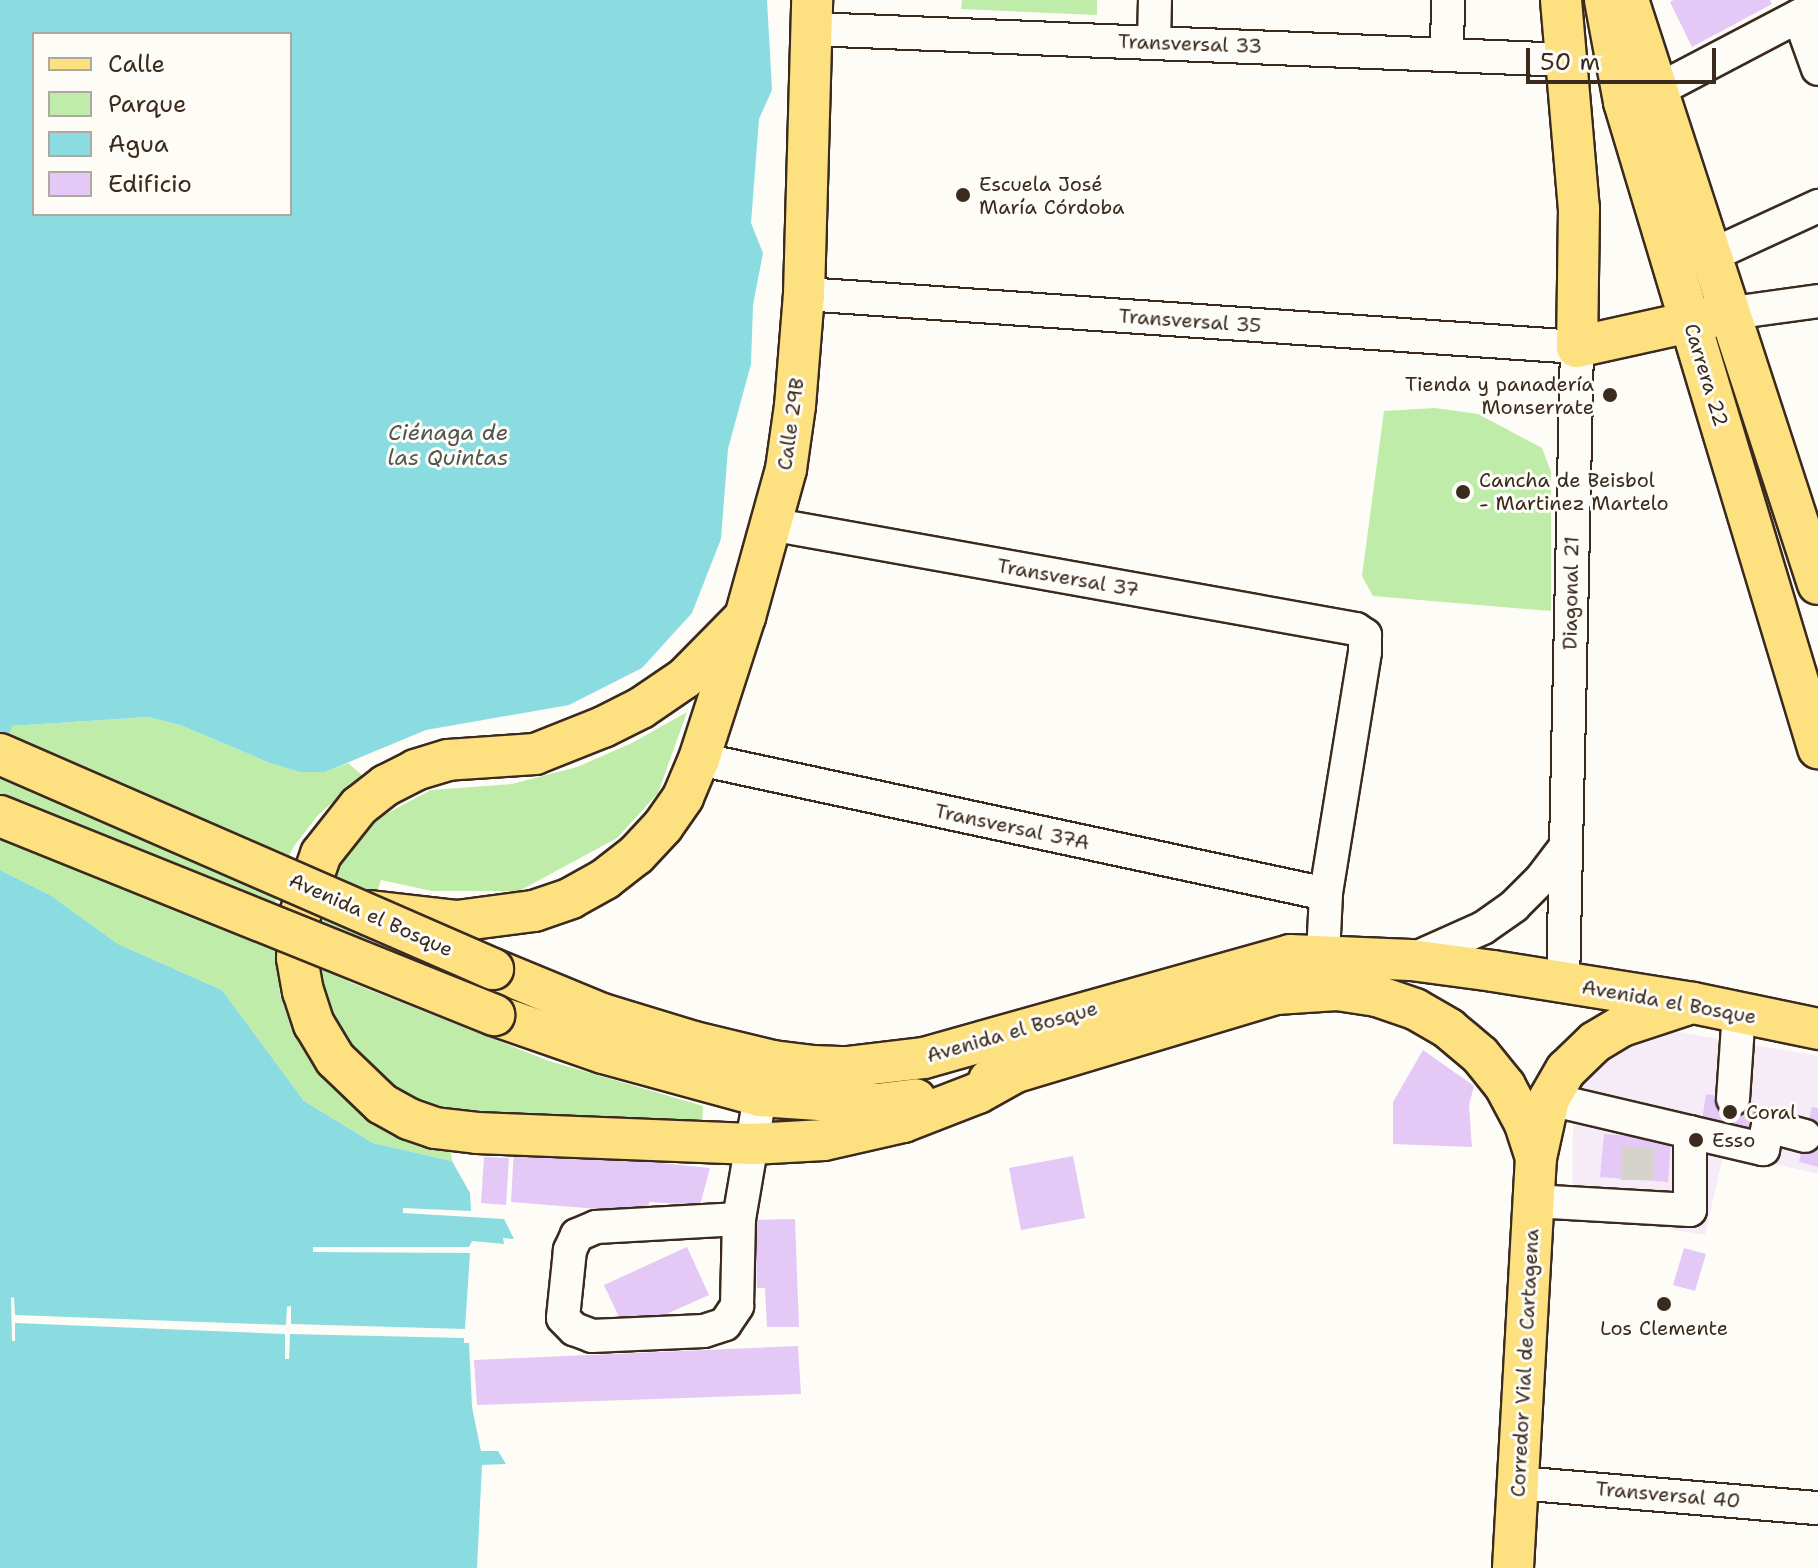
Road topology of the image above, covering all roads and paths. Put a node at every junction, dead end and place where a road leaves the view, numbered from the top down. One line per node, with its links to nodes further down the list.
1 (1155, 0): 8 (street)
2 (1448, 0): 9 (street)
3 (1561, 0): 10 (main road)
4 (1605, 0): 12 (main road, Carrera 22)
5 (1628, 0): 12 (main road, Carrera 22)
6 (1808, 11): 11 (street); 12 (street)
7 (812, 14): 8 (street, Transversal 33); 15 (main road, Calle 29B)
8 (1154, 43): 9 (street, Transversal 33)
9 (1447, 55): 10 (street, Transversal 33)
10 (1567, 60): 12 (main road); 19 (main road, Diagonal 21)
11 (1818, 69)
12 (1640, 97): 14 (main road, Carrera 22); 18 (main road, Carrera 22)
13 (1818, 206): 14 (street)
14 (1712, 255): 17 (main road, Carrera 22)
15 (804, 294): 19 (street, Transversal 35); 20 (main road, Calle 29B)
16 (1818, 301): 17 (street)
17 (1732, 313): 18 (main road); 21 (main road, Carrera 22)
18 (1690, 322): 19 (main road); 23 (main road, Carrera 22)
19 (1577, 347): 27 (street, Diagonal 21)
20 (770, 524): 22 (main road, Calle 29B); 28 (street, Transversal 37)
21 (1818, 584)
22 (745, 617): 25 (main road, Calle 29B); 42 (main road)
23 (1818, 745)
24 (0, 754): 29 (main road, Avenida el Bosque, bridge)
25 (699, 759): 28 (street, Transversal 37A); 29 (main road, Calle 29B)
26 (0, 816): 37 (main road, Avenida el Bosque, bridge)
27 (1565, 847): 31 (street); 32 (street, Diagonal 21)
28 (1326, 894): 30 (street)
29 (363, 910): 30 (main road, Avenida el Bosque, bridge)
30 (1323, 955): 31 (main road, Avenida el Bosque)
31 (1411, 960): 32 (main road, Avenida el Bosque)
32 (1563, 983): 33 (main road, Avenida el Bosque)
33 (1693, 1003): 34 (main road, Avenida el Bosque); 38 (main road)
34 (1739, 1011): 35 (main road, Avenida el Bosque); 39 (street)
35 (1806, 1031)
36 (1014, 1073): 37 (main road, Avenida el Bosque); 42 (main road); 43 (main road, Avenida el Bosque)
37 (760, 1096): 42 (street)
38 (1549, 1099): 40 (street); 43 (main road, Corredor Vial de Cartagena)
39 (1730, 1121): 40 (street); 41 (street)
40 (1690, 1132): 44 (street)
41 (1805, 1136)
42 (752, 1144): 45 (street)
43 (1536, 1158): 44 (main road, Corredor Vial de Cartagena)
44 (1533, 1201): 46 (main road, Corredor Vial de Cartagena)
45 (739, 1219): 45 (street)
46 (1518, 1483): 47 (street, Transversal 40); 48 (main road, Corredor Vial de Cartagena)
47 (1818, 1508)
48 (1513, 1568)

